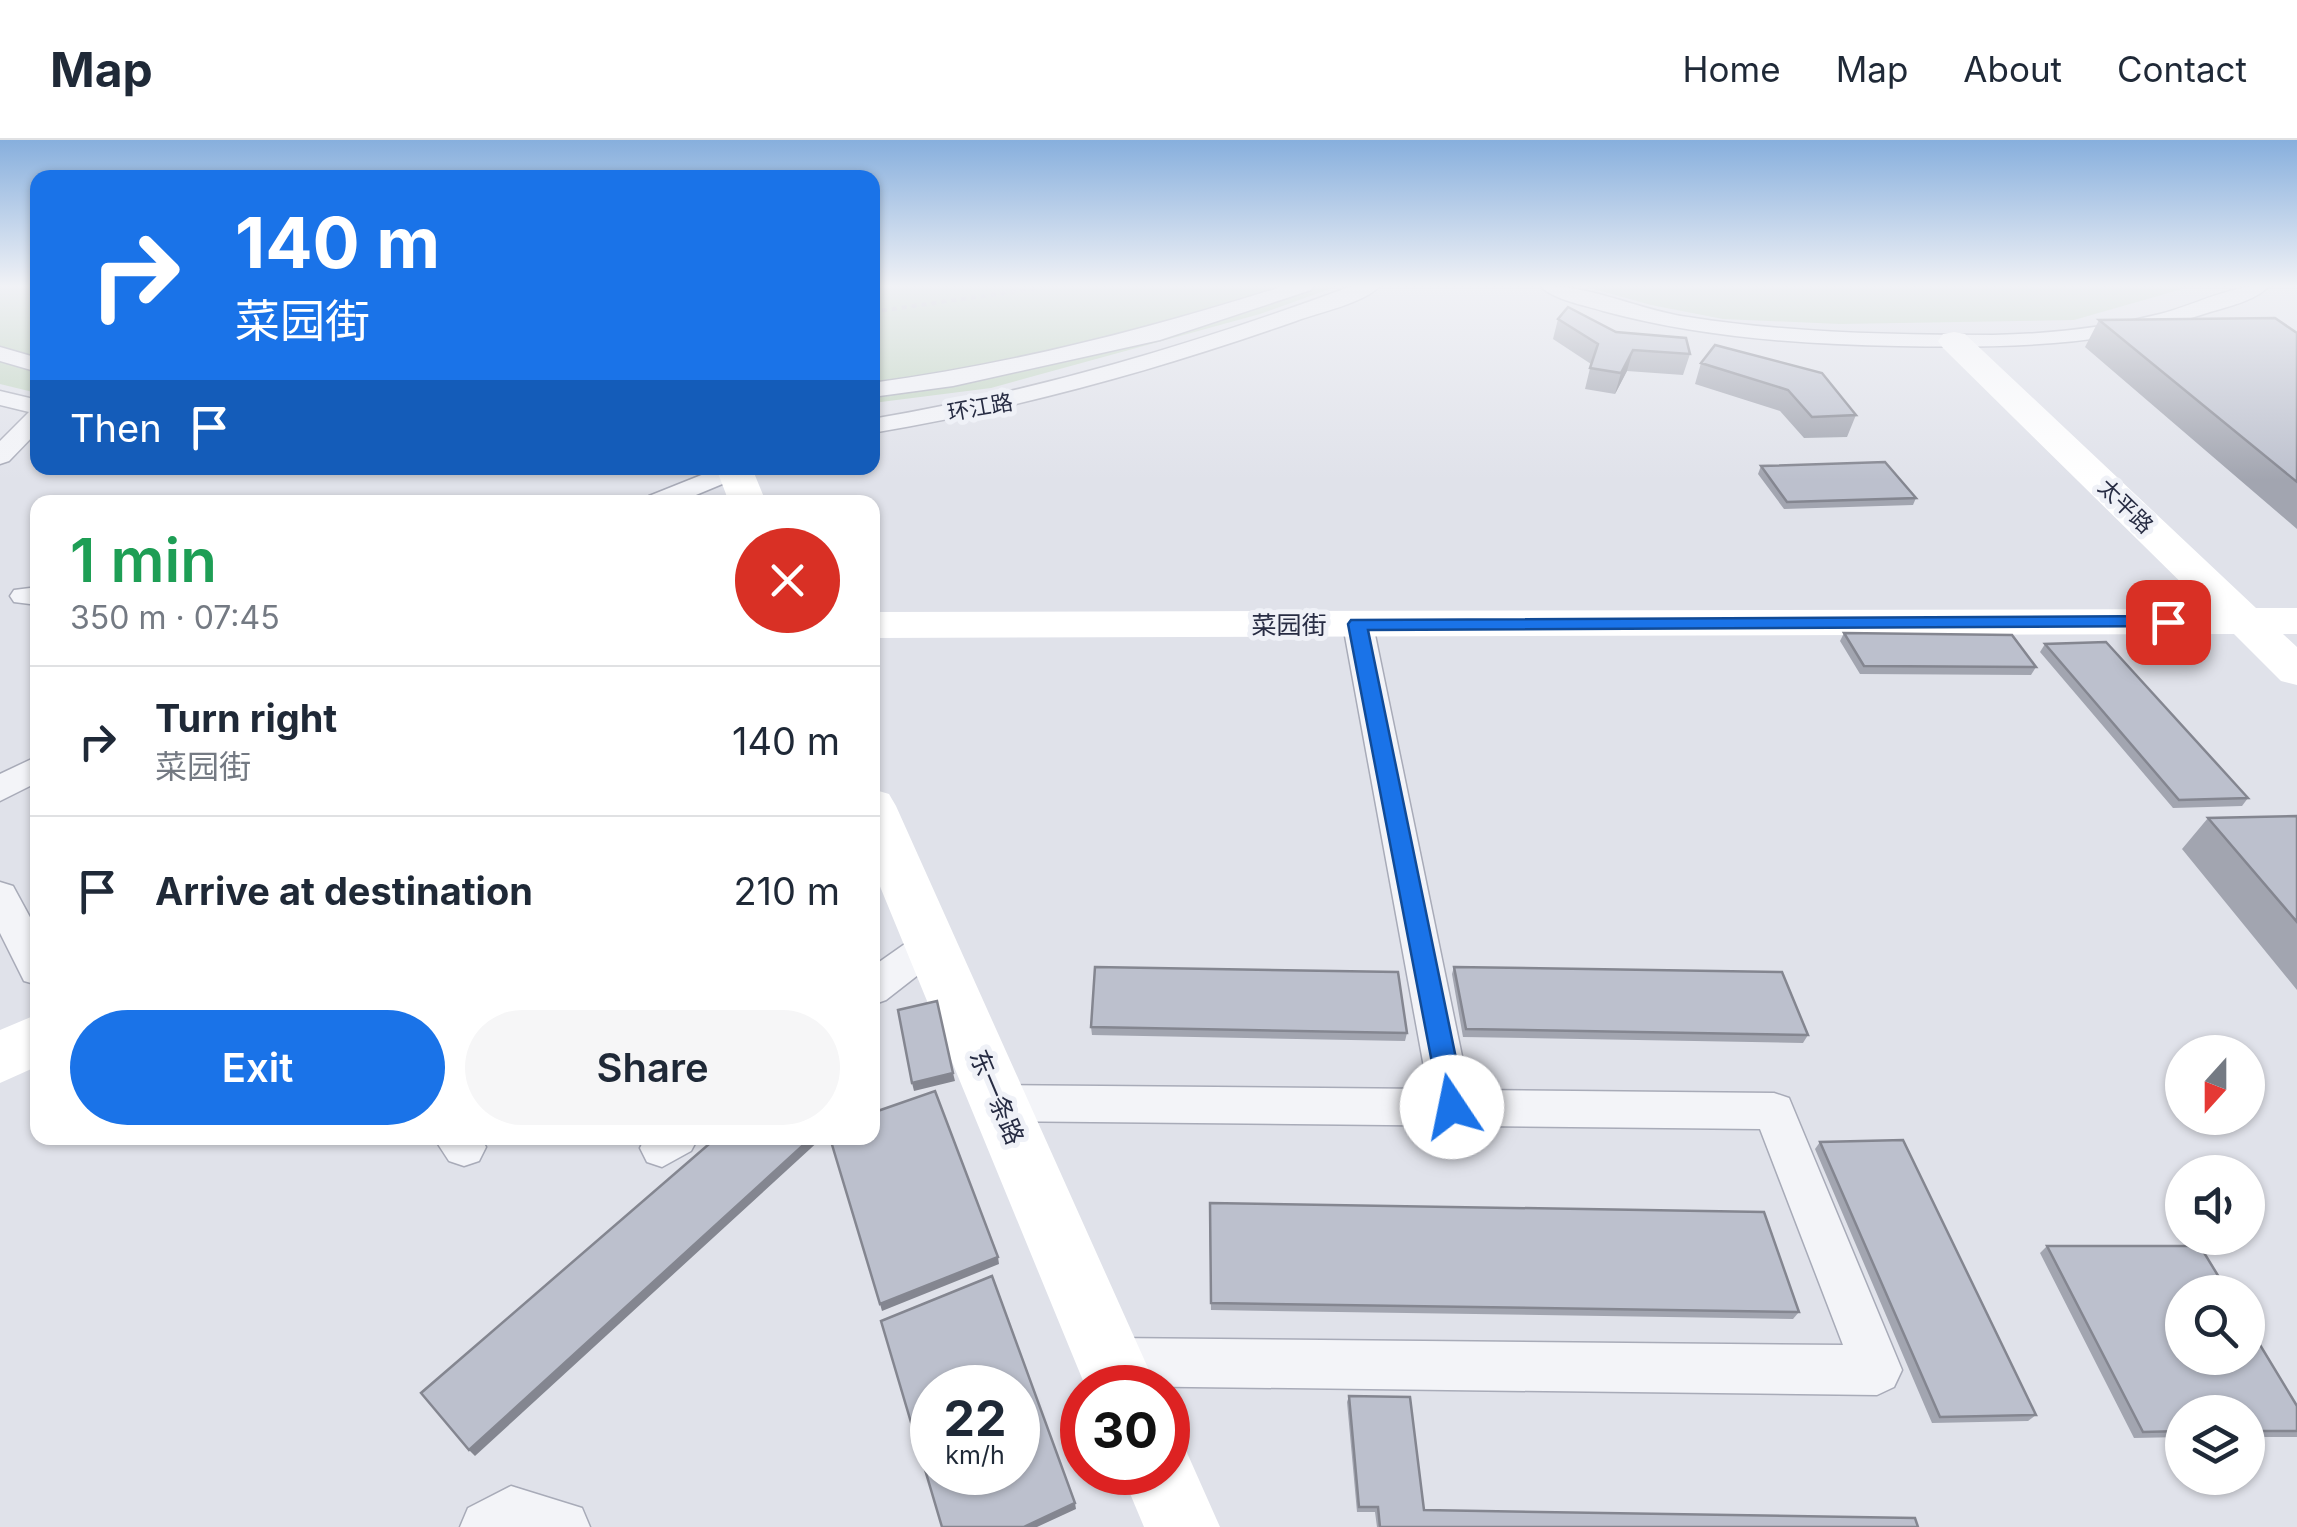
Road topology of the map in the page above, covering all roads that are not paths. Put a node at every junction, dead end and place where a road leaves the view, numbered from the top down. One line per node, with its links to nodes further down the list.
1 (1080, 351): 6 (street)
2 (1192, 351): 10 (street, 环江路)
3 (1979, 351): 16 (street, 太平路)
4 (0, 354): 5 (street)
5 (30, 363)
6 (880, 389)
7 (0, 398): 8 (street)
8 (30, 406)
9 (30, 424): 11 (street)
10 (880, 425)
11 (0, 456)
12 (739, 480): 13 (street)
13 (684, 495)
14 (1358, 624): 15 (street, 菜园街); 16 (street, 菜园街); 28 (street)
15 (880, 625)
16 (2280, 625): 17 (street, 太平路)
17 (2297, 671)
18 (30, 771): 19 (street)
19 (0, 788)
20 (880, 824): 22 (street, 东一条路)
21 (0, 896): 23 (street)
22 (932, 944): 24 (street); 27 (street, 东一条路)
23 (30, 954)
24 (880, 983)
25 (30, 1042): 26 (street)
26 (0, 1058)
27 (1000, 1102): 28 (street); 29 (street, 东一条路)
28 (1452, 1107): 30 (street)
29 (1112, 1365)
30 (1190, 1375)
31 (1168, 1495): 34 (street)
32 (487, 1527): 33 (street)
33 (563, 1527)
34 (1182, 1527)

